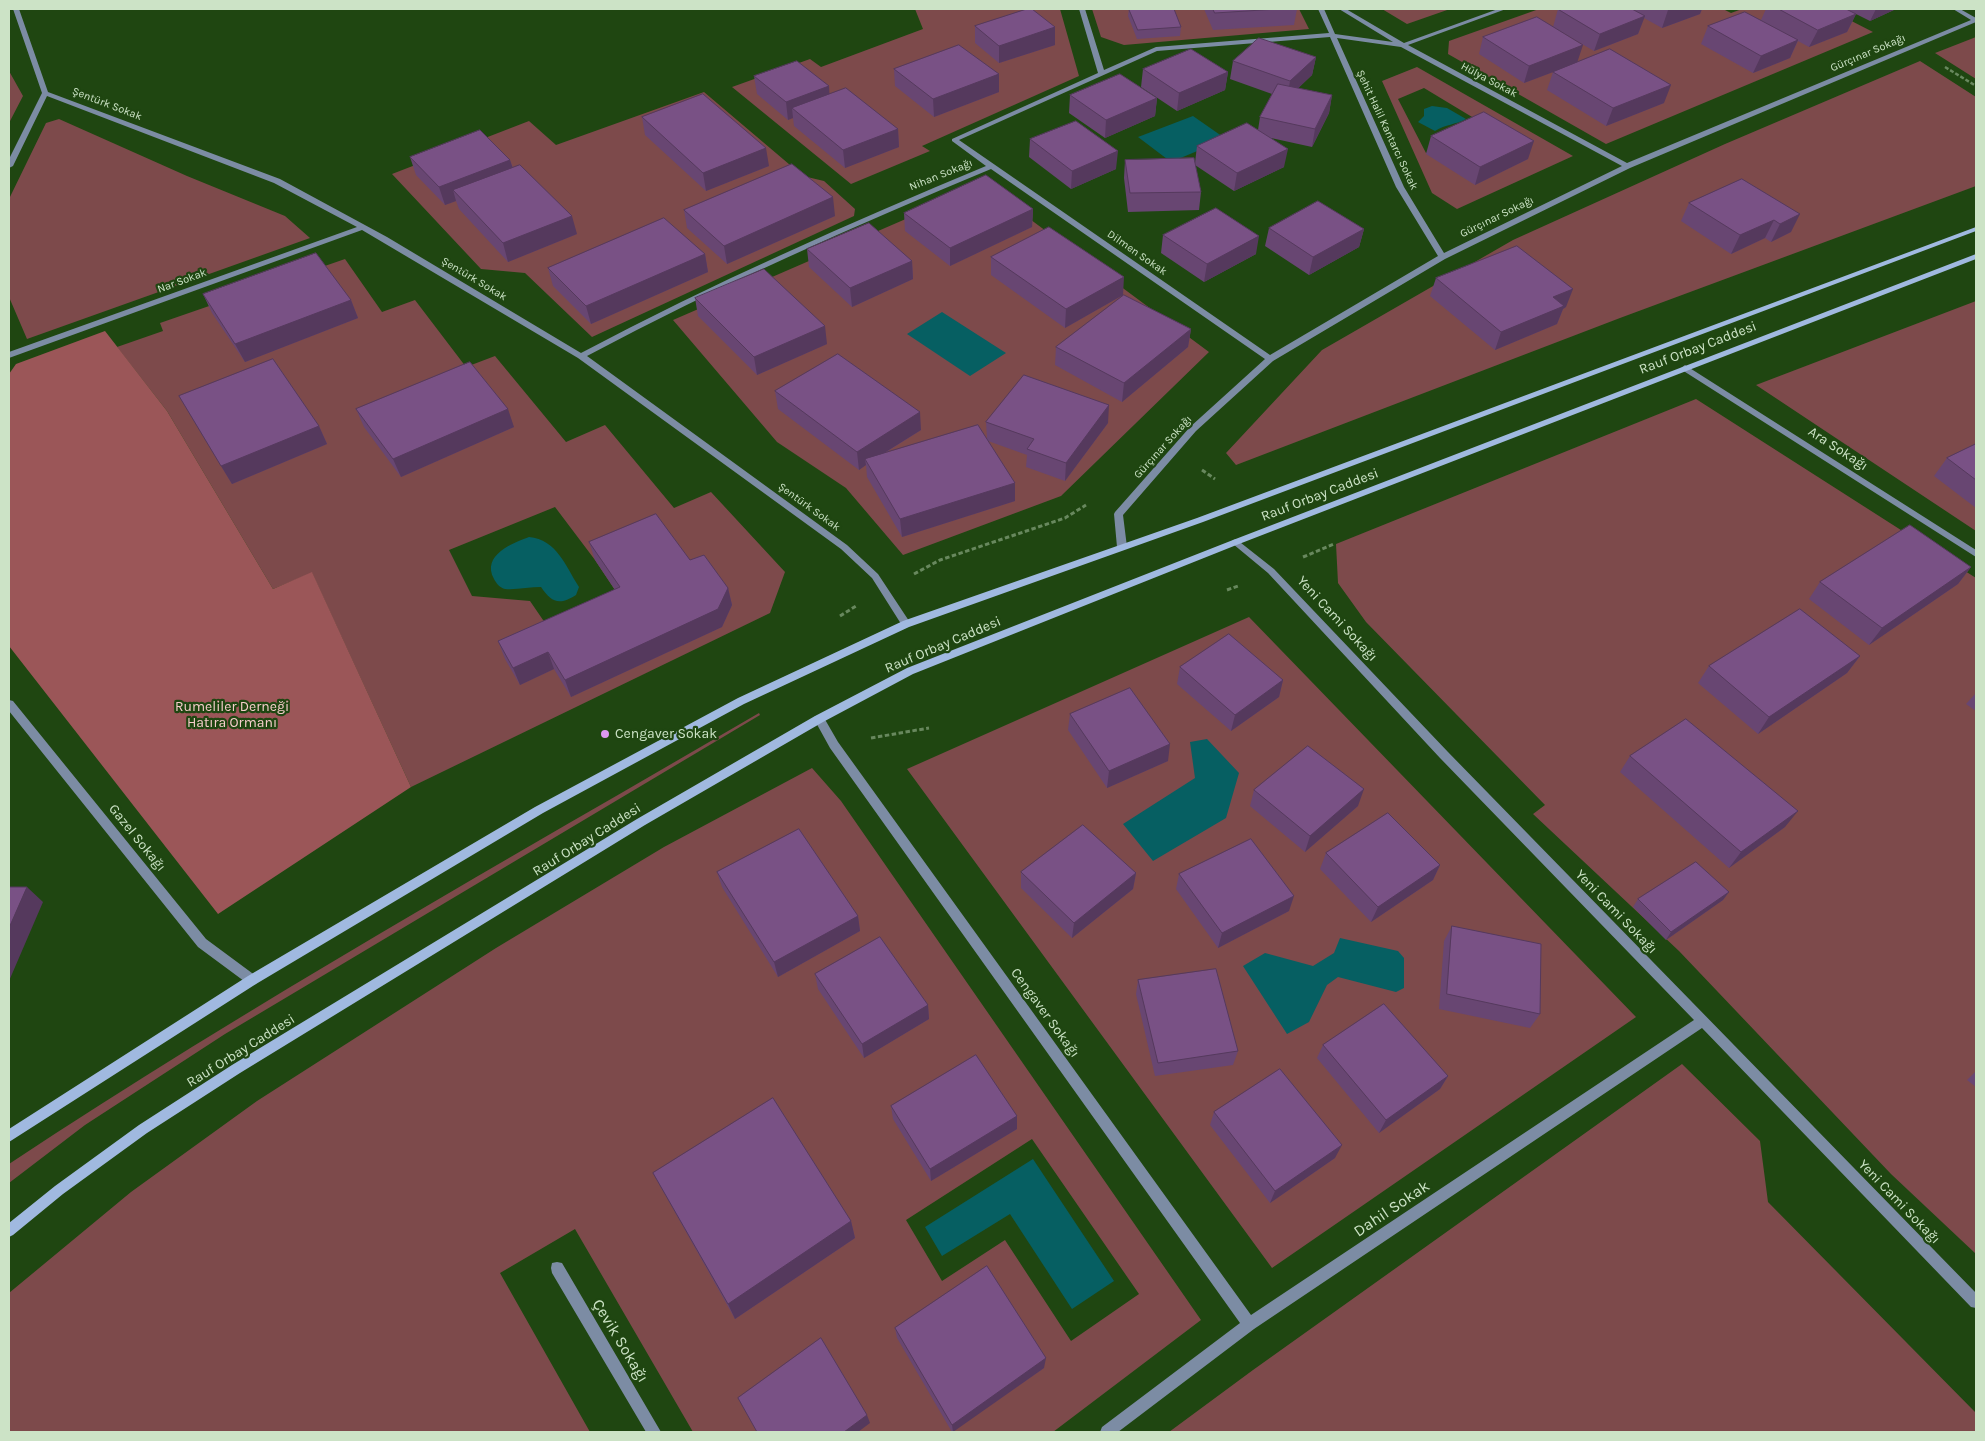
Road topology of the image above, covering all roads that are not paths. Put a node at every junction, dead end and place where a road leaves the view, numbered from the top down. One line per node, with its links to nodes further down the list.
1 (16, 9): 11 (street)
2 (1082, 9): 10 (street)
3 (1321, 9): 8 (street, Şehit Halil Kantarcı Sokak)
4 (1342, 9): 9 (street, Hülya Sokak)
5 (1503, 9): 9 (street)
6 (1956, 9): 7 (street)
7 (1976, 20): 14 (street, Gürçınar Sokağı)
8 (1331, 35): 9 (street, Nihan Sokağı); 10 (street, Nihan Sokağı); 18 (street, Şehit Halil Kantarcı Sokak)
9 (1403, 45): 14 (street, Hülya Sokak)
10 (1102, 74): 13 (street, Nihan Sokağı)
11 (45, 92): 12 (street); 15 (street, Şentürk Sokak)
12 (9, 166)
13 (992, 166): 20 (street, Nihan Sokağı); 21 (street, Dilmen Sokak)
14 (1627, 166): 18 (street, Gürçınar Sokağı)
15 (362, 228): 19 (street, Nar Sokak); 20 (street, Şentürk Sokak)
16 (1976, 229): 24 (street, Rauf Orbay Caddesi)
17 (1976, 256): 22 (street, Rauf Orbay Caddesi)
18 (1442, 257): 21 (street, Gürçınar Sokağı)
19 (9, 355)
20 (581, 356): 26 (street, Şentürk Sokak)
21 (1270, 359): 24 (street, Gürçınar Sokağı)
22 (1685, 368): 23 (street, Rauf Orbay Caddesi); 25 (street, Ara Sokağı)
23 (1236, 542): 28 (street, Rauf Orbay Caddesi); 30 (street, Yeni Cami Sokağı)
24 (1122, 547): 26 (street, Rauf Orbay Caddesi)
25 (1976, 554)
26 (906, 624): 29 (street, Rauf Orbay Caddesi)
27 (9, 704): 29 (street, Gazel Sokağı)
28 (819, 718): 32 (street, Rauf Orbay Caddesi); 35 (street, Cengaver Sokağı)
29 (252, 980): 31 (street, Rauf Orbay Caddesi)
30 (1702, 1022): 34 (street, Yeni Cami Sokağı); 35 (street, Dahil Sokak)
31 (9, 1136)
32 (9, 1231)
33 (557, 1268): 36 (street, Çevik Sokağı)
34 (1976, 1302)
35 (1249, 1324): 37 (street, Dahil Sokak)
36 (654, 1432)
37 (1107, 1432)

